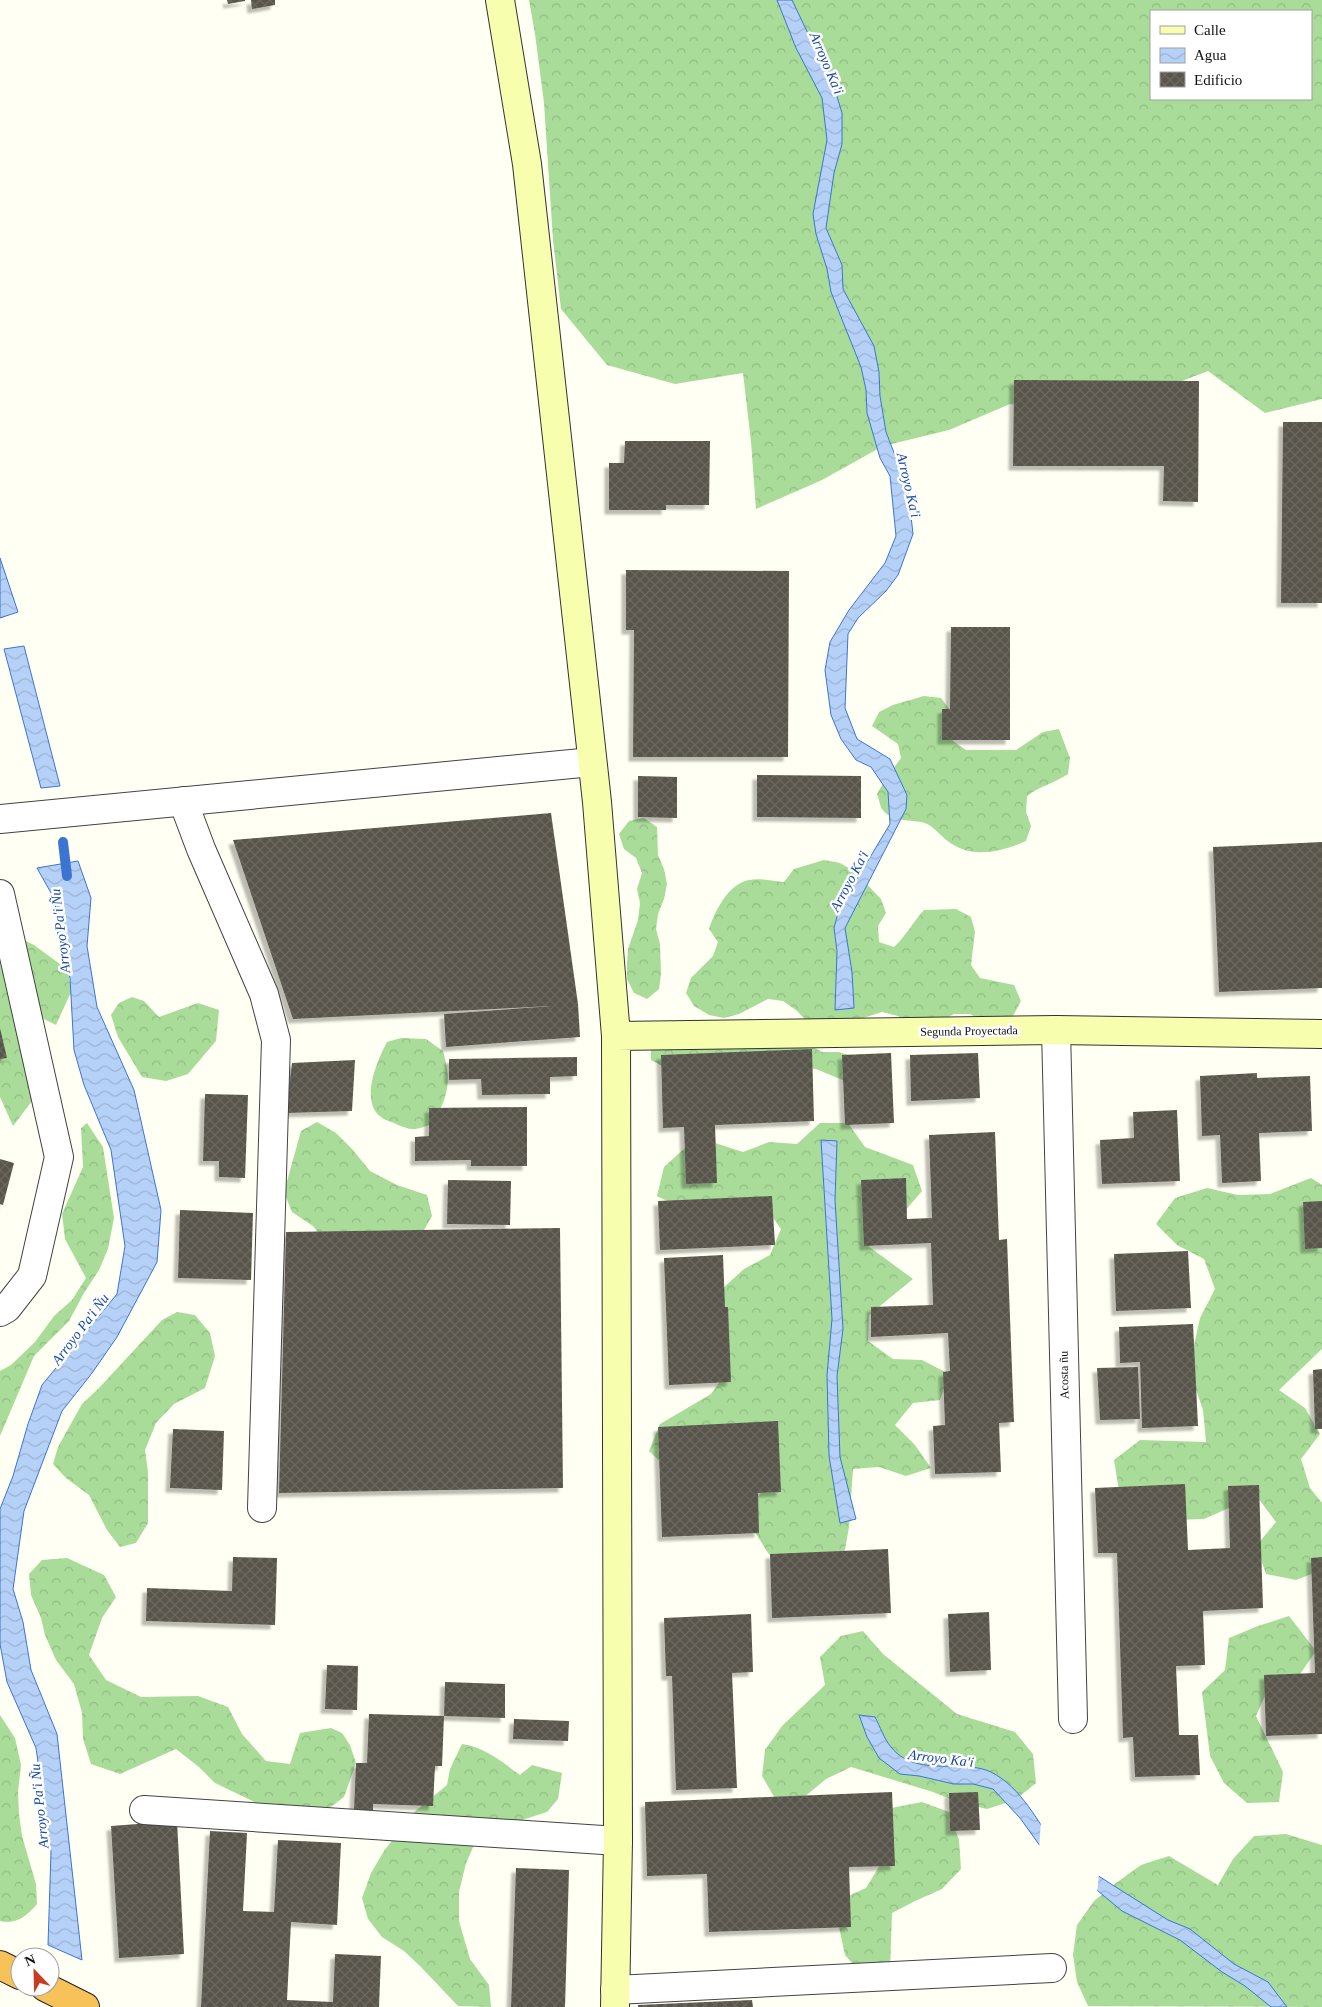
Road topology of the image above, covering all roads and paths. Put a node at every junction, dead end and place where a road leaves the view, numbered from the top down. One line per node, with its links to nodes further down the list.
1 (500, 0): 2 (main road)
2 (592, 762): 3 (street); 8 (main road)
3 (182, 801): 4 (street); 10 (street)
4 (0, 818)
5 (0, 894): 9 (street)
6 (1056, 1030): 7 (main road, Segunda Proyectada); 8 (main road, Segunda Proyectada); 11 (street, Acosta ñu)
7 (1322, 1034)
8 (616, 1036): 13 (main road)
9 (0, 1312)
10 (262, 1508)
11 (1073, 1720)
12 (144, 1810): 13 (street)
13 (618, 1841): 16 (main road)
14 (1052, 1968): 16 (street)
15 (60, 1994): 17 (highway)
16 (615, 1998)
17 (85, 2007)

